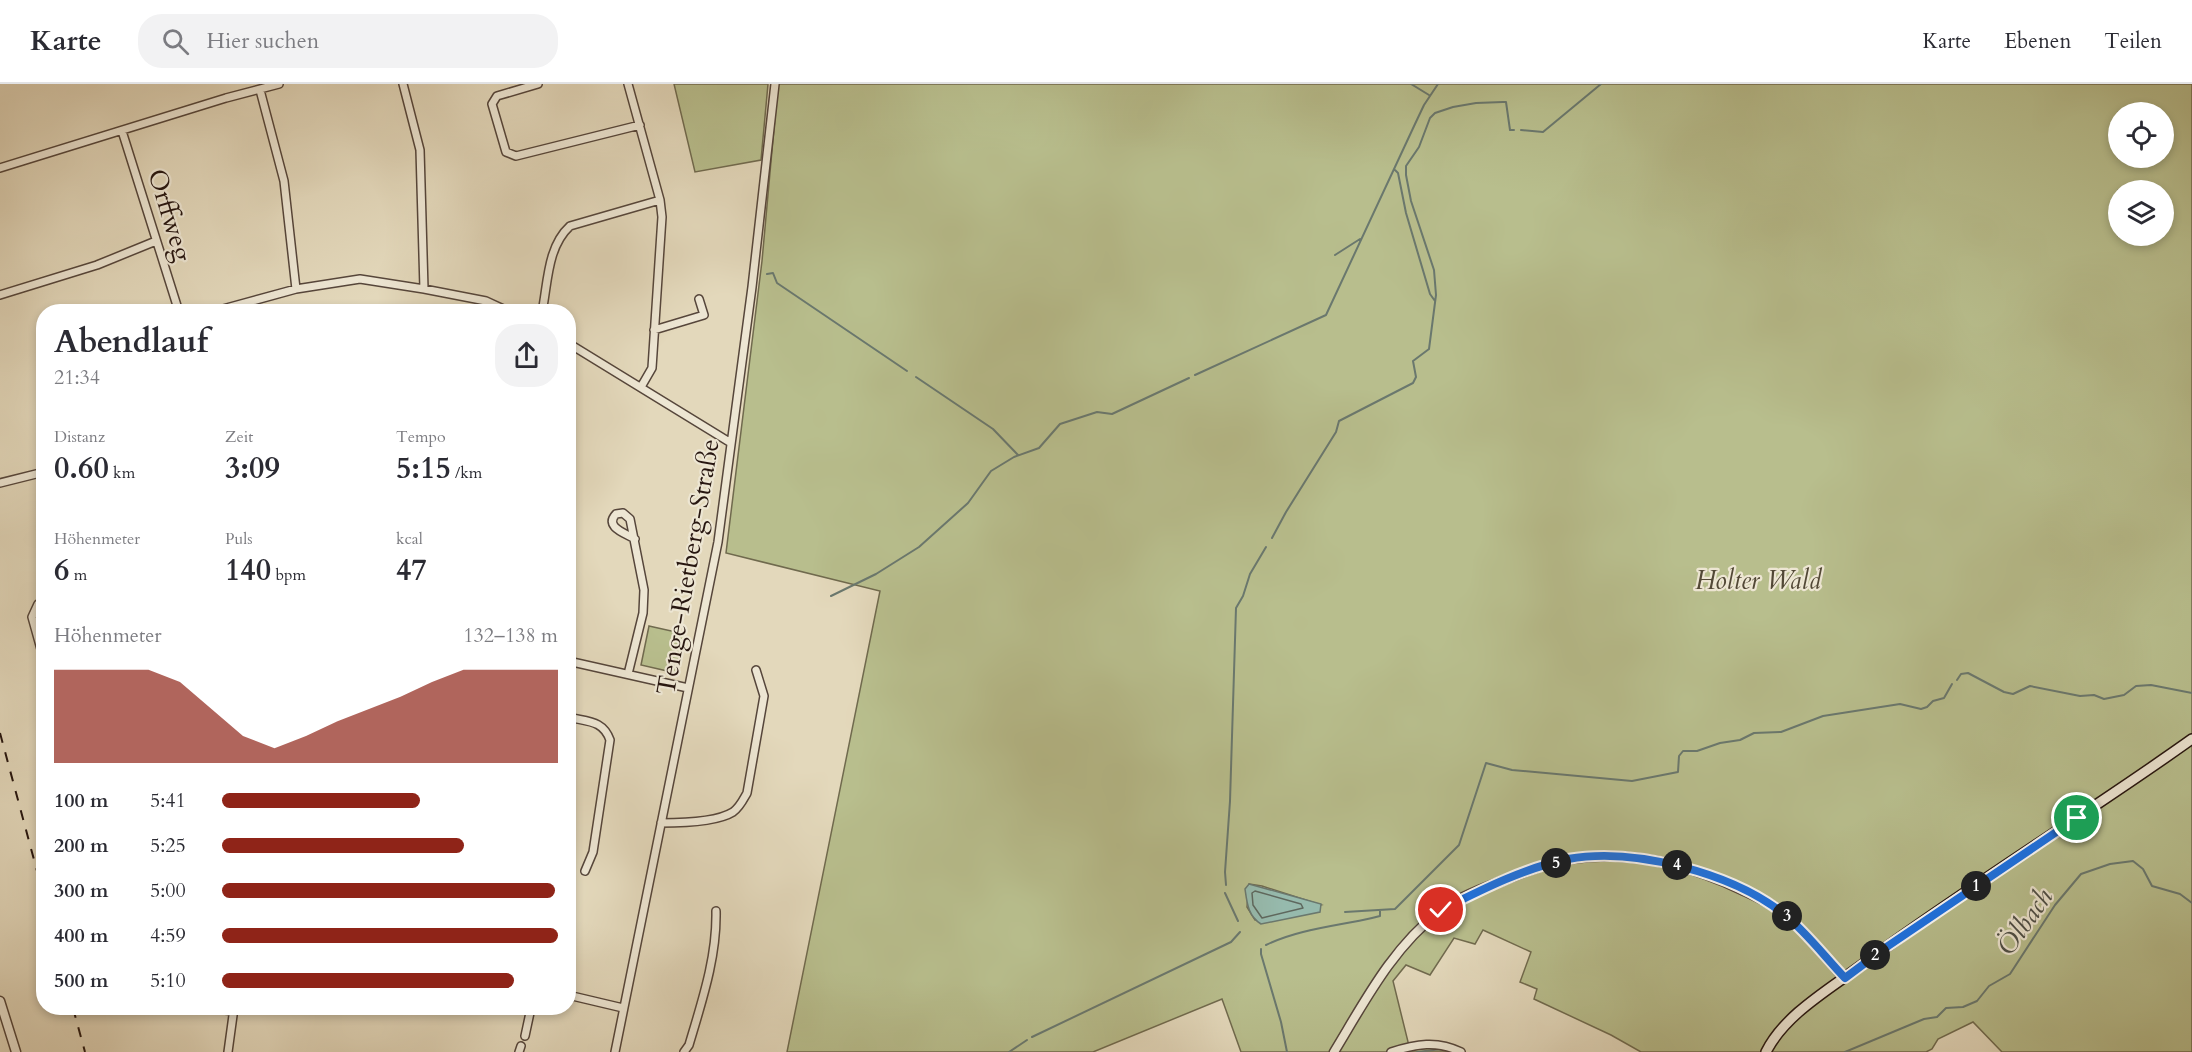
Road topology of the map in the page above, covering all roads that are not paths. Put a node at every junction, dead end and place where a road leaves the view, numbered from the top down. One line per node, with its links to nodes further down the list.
1 (279, 84): 6 (street)
2 (403, 84): 13 (street)
3 (538, 84): 7 (street)
4 (627, 84): 7 (street)
5 (775, 84): 23 (street, Tenge-Rietberg-Straße)
6 (260, 90): 8 (street); 12 (street)
7 (640, 126): 10 (street)
8 (122, 131): 9 (street); 11 (street, Orffweg)
9 (0, 168)
10 (660, 200): 19 (street); 20 (street)
11 (156, 241): 14 (street); 16 (street, Orffweg)
12 (296, 289): 13 (street); 17 (street)
13 (424, 289): 18 (street)
14 (0, 295)
15 (699, 299): 20 (street)
16 (176, 304)
17 (241, 304)
18 (493, 304)
19 (543, 304)
20 (654, 330): 22 (street)
21 (576, 348): 22 (street)
22 (641, 387): 23 (street)
23 (731, 443): 32 (street, Tenge-Rietberg-Straße)
24 (36, 474): 25 (street)
25 (0, 483)
26 (635, 539): 31 (street)
27 (36, 608): 28 (street)
28 (36, 631)
29 (576, 663): 31 (street)
30 (756, 670): 35 (street)
31 (628, 674): 32 (street)
32 (688, 688): 35 (street, Tenge-Rietberg-Straße)
33 (576, 719): 36 (street)
34 (2192, 739): 38 (main road)
35 (661, 823): 41 (street, Tenge-Rietberg-Straße)
36 (585, 870)
37 (716, 911): 48 (street)
38 (1845, 978): 49 (street); 52 (main road)
39 (576, 997): 41 (street)
40 (0, 1001): 45 (street)
41 (623, 1008): 47 (street, Tenge-Rietberg-Straße)
42 (233, 1015): 46 (street)
43 (530, 1015): 44 (street)
44 (525, 1036)
45 (16, 1052)
46 (228, 1052)
47 (615, 1052)
48 (684, 1052)
49 (1334, 1052)
50 (1391, 1052): 51 (street)
51 (1461, 1052)
52 (1766, 1052)

